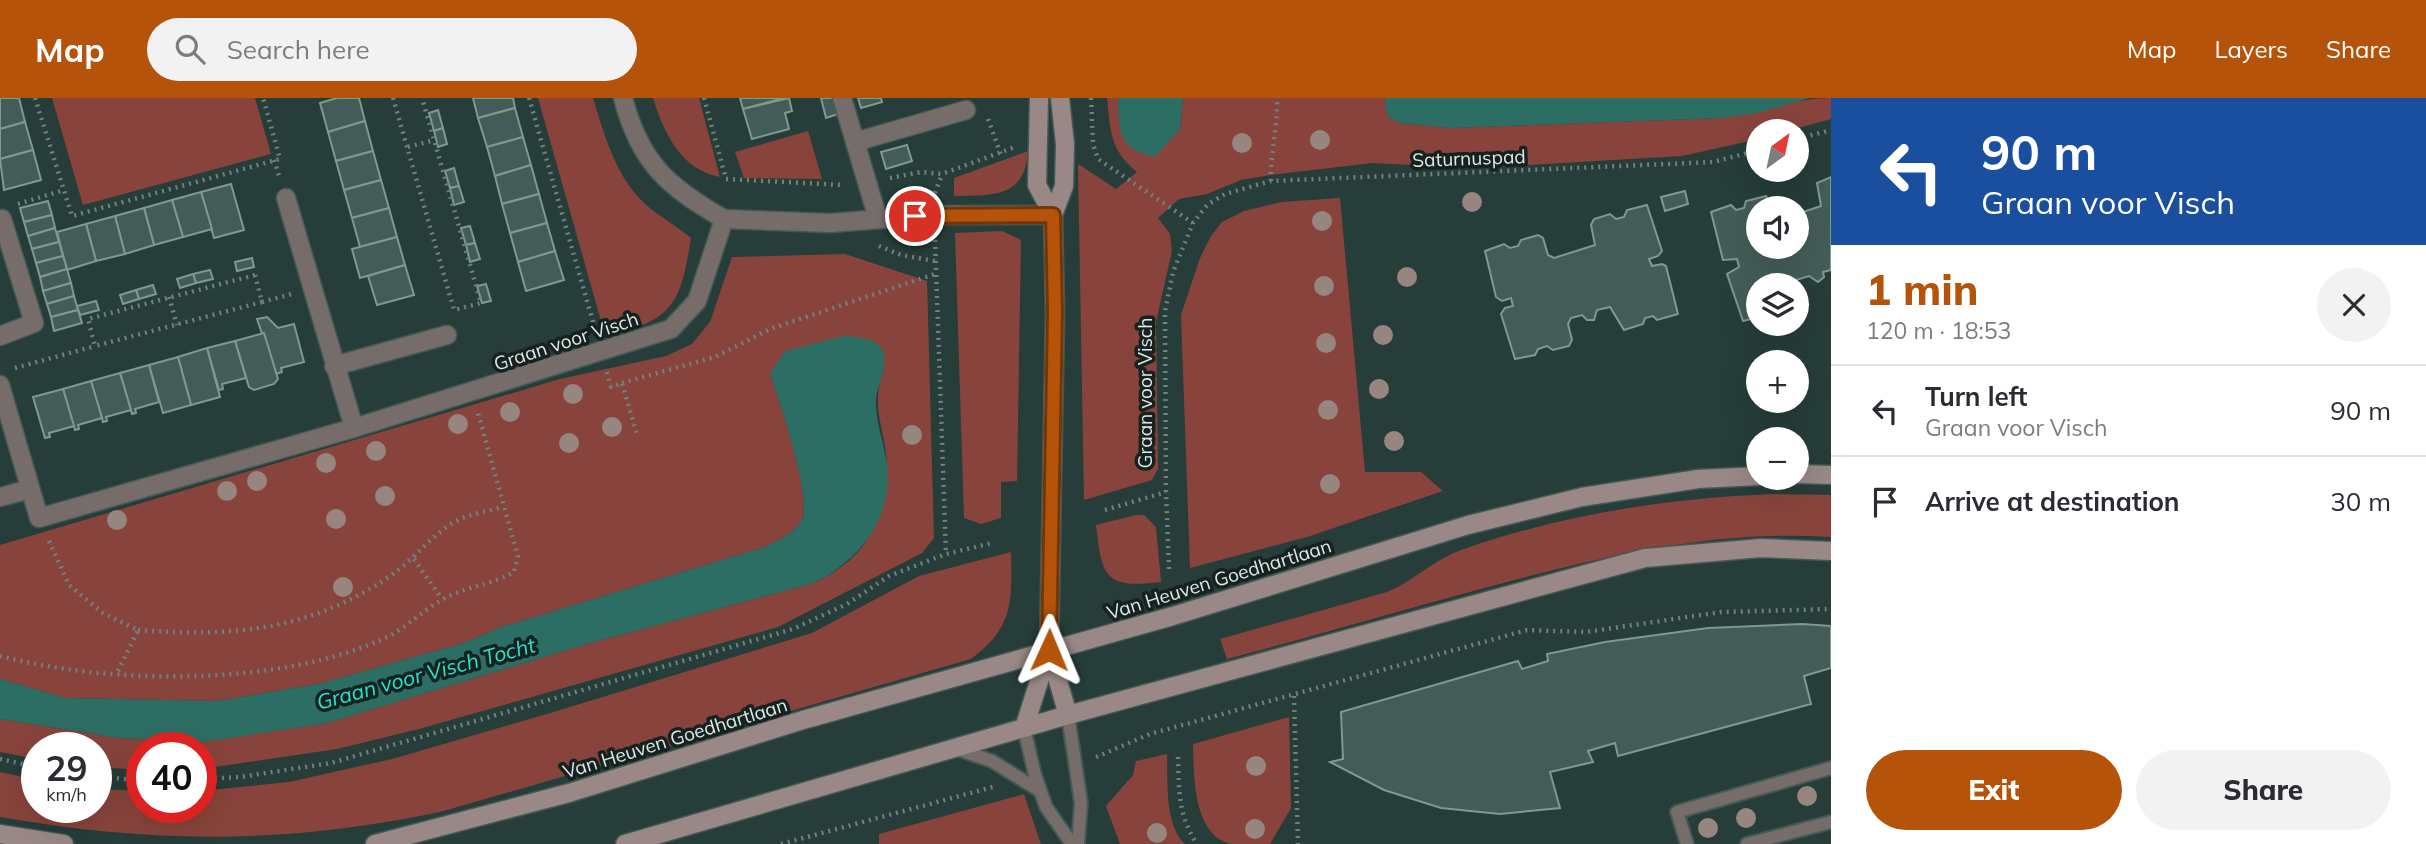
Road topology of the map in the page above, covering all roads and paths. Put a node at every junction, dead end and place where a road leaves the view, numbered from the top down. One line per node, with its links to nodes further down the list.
1 (35, 98): 23 (path)
2 (263, 98): 23 (path)
3 (393, 98): 18 (path)
4 (422, 98): 16 (path)
5 (529, 98): 37 (path)
6 (623, 98): 28 (street)
7 (704, 98): 22 (path)
8 (842, 98): 17 (street)
9 (1039, 98): 27 (main road)
10 (1060, 98): 27 (main road)
11 (1091, 98): 30 (path)
12 (1277, 98): 21 (path)
13 (974, 108): 17 (street); 20 (path)
14 (1831, 130): 15 (path)
15 (1810, 136)
16 (434, 140): 18 (path); 18 (path)
17 (855, 142): 22 (street)
18 (408, 147)
19 (1746, 153): 21 (path, Saturnuspad)
20 (1001, 155)
21 (1271, 181): 30 (path, Saturnuspad)
22 (868, 182): 26 (path); 29 (street)
23 (64, 190): 25 (path)
24 (285, 198): 38 (street)
25 (7, 212): 35 (street)
26 (934, 215): 27 (street); 29 (street); 31 (path)
27 (1053, 215): 62 (main road)
28 (724, 219): 29 (street); 37 (street, Graan voor Visch)
29 (878, 219)
30 (1193, 223): 49 (path, Graan voor Visch)
31 (935, 274): 40 (path); 56 (path)
32 (169, 297): 33 (path); 33 (path); 36 (path)
33 (177, 324): 36 (path)
34 (447, 335): 38 (street)
35 (0, 336)
36 (95, 346): 39 (path)
37 (602, 353): 40 (path); 42 (street, Graan voor Visch)
38 (334, 366): 43 (street)
39 (12, 369)
40 (622, 383): 44 (path)
41 (0, 385): 48 (street)
42 (473, 393): 43 (street, Graan voor Visch); 51 (path)
43 (354, 428): 53 (street, Graan voor Visch)
44 (638, 435)
45 (1809, 474): 46 (main road)
46 (1831, 475)
47 (1746, 477): 62 (main road, Van Heuven Goedhartlaan)
48 (30, 489): 50 (street); 53 (street)
49 (1166, 492): 52 (path); 58 (path, Graan voor Visch)
50 (0, 497)
51 (502, 507): 57 (path); 59 (path)
52 (1105, 510)
53 (39, 518): 61 (path)
54 (992, 543): 56 (path)
55 (1831, 551): 66 (main road)
56 (946, 554): 74 (path)
57 (414, 559): 59 (path); 61 (path)
58 (1169, 569)
59 (442, 599): 64 (path)
60 (1831, 610): 65 (path)
61 (138, 630): 64 (path)
62 (1049, 650): 66 (main road); 67 (main road); 80 (main road, Van Heuven Goedhartlaan)
63 (0, 656): 64 (path)
64 (117, 673)
65 (1294, 696): 72 (path); 86 (path)
66 (1068, 715): 67 (main road); 72 (lane)
67 (1024, 728): 68 (main road); 76 (lane)
68 (952, 748): 75 (lane); 81 (main road)
69 (1178, 758): 85 (path)
70 (0, 760): 71 (path)
71 (21, 764)
72 (1074, 764): 84 (lane)
73 (1831, 768): 87 (lane)
74 (217, 779)
75 (1023, 779): 76 (lane); 82 (path)
76 (1041, 791): 83 (lane)
77 (1831, 822): 88 (lane)
78 (0, 834): 79 (main road)
79 (64, 844)
80 (375, 844)
81 (625, 844)
82 (782, 844)
83 (1072, 844)
84 (1078, 844)
85 (1197, 844)
86 (1298, 844)
87 (1687, 844)
88 (1747, 844)

